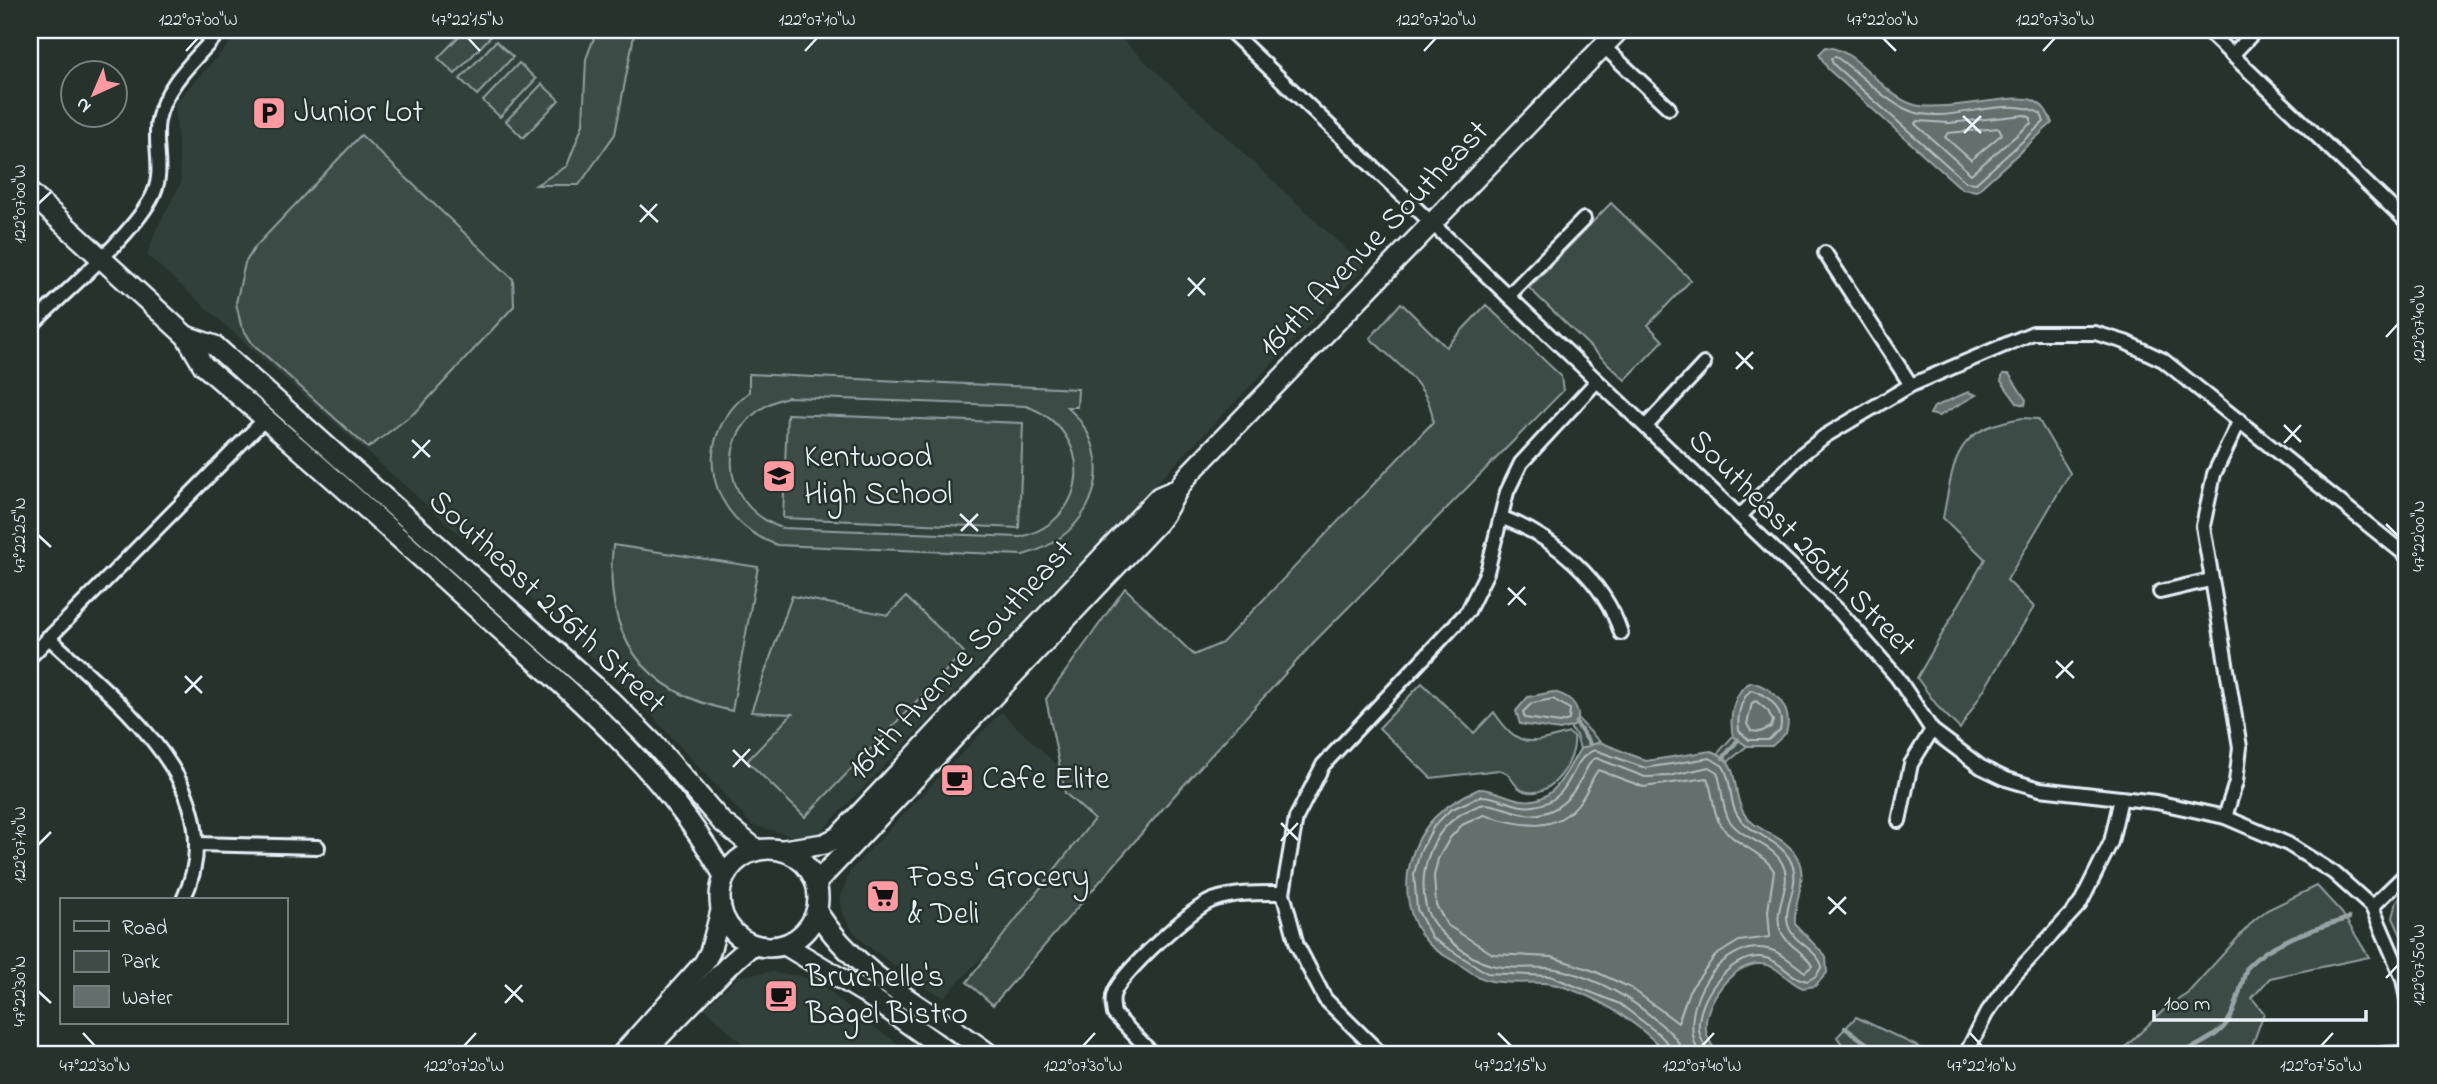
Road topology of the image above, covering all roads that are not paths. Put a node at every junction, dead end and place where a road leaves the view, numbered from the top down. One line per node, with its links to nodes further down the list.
1 (221, 30): 14 (street)
2 (1229, 30): 12 (street, Southeast 260th Street)
3 (1619, 30): 6 (main road, 164th Avenue Southeast)
4 (2206, 30): 7 (street)
5 (2256, 30): 7 (street)
6 (1603, 46): 8 (street); 12 (main road, 164th Avenue Southeast)
7 (2232, 55): 11 (street)
8 (1669, 108)
9 (30, 193): 14 (main road, Southeast 256th Street)
10 (1584, 219): 15 (street)
11 (2407, 222)
12 (1433, 224): 15 (street, Southeast 260th Street); 24 (main road, 164th Avenue Southeast)
13 (1825, 253): 20 (street)
14 (100, 257): 16 (street); 17 (main road, Southeast 256th Street)
15 (1508, 296): 19 (street, Southeast 260th Street)
16 (30, 327)
17 (186, 336): 21 (main road, Southeast 256th Street); 32 (main road, Southeast 256th Street)
18 (1704, 364): 23 (street)
19 (1597, 381): 23 (street, Southeast 260th Street); 26 (street)
20 (1910, 385): 22 (street); 25 (street)
21 (266, 418): 31 (street); 33 (main road, Southeast 256th Street)
22 (2240, 420): 27 (street); 28 (street)
23 (1646, 426): 25 (street, Southeast 260th Street)
24 (1173, 491): 42 (main road, 164th Avenue Southeast); 45 (main road, 164th Avenue Southeast)
25 (1740, 516): 35 (street, Southeast 260th Street)
26 (1503, 518): 30 (street); 46 (street)
27 (2406, 553)
28 (2210, 580): 29 (street); 37 (street)
29 (2160, 592)
30 (1621, 634)
31 (48, 637): 34 (street); 39 (street)
32 (556, 650): 33 (main road); 41 (main road, Southeast 256th Street)
33 (524, 651): 44 (main road, Southeast 256th Street)
34 (30, 657)
35 (1932, 730): 36 (street, Southeast 260th Street); 38 (street)
36 (2121, 798): 37 (street, Southeast 260th Street); 61 (street)
37 (2225, 817): 48 (street, Southeast 260th Street)
38 (1899, 821)
39 (196, 844): 40 (street); 47 (street)
40 (318, 847)
41 (757, 850): 42 (main road); 44 (main road)
42 (783, 850): 45 (main road)
43 (2407, 873): 48 (street)
44 (724, 876): 49 (main road)
45 (816, 883): 50 (main road)
46 (1283, 893): 59 (street); 60 (street)
47 (183, 898)
48 (2372, 907): 53 (street, Southeast 260th Street)
49 (721, 911): 51 (main road); 55 (main road)
50 (817, 912): 52 (main road); 58 (main road)
51 (752, 945): 52 (main road); 56 (main road)
52 (785, 945): 57 (main road)
53 (2407, 999)
54 (2407, 1053): 62 (street)
55 (622, 1054)
56 (642, 1054)
57 (951, 1054)
58 (989, 1054)
59 (1153, 1054)
60 (1381, 1054)
61 (1966, 1054)
62 (2383, 1054)

